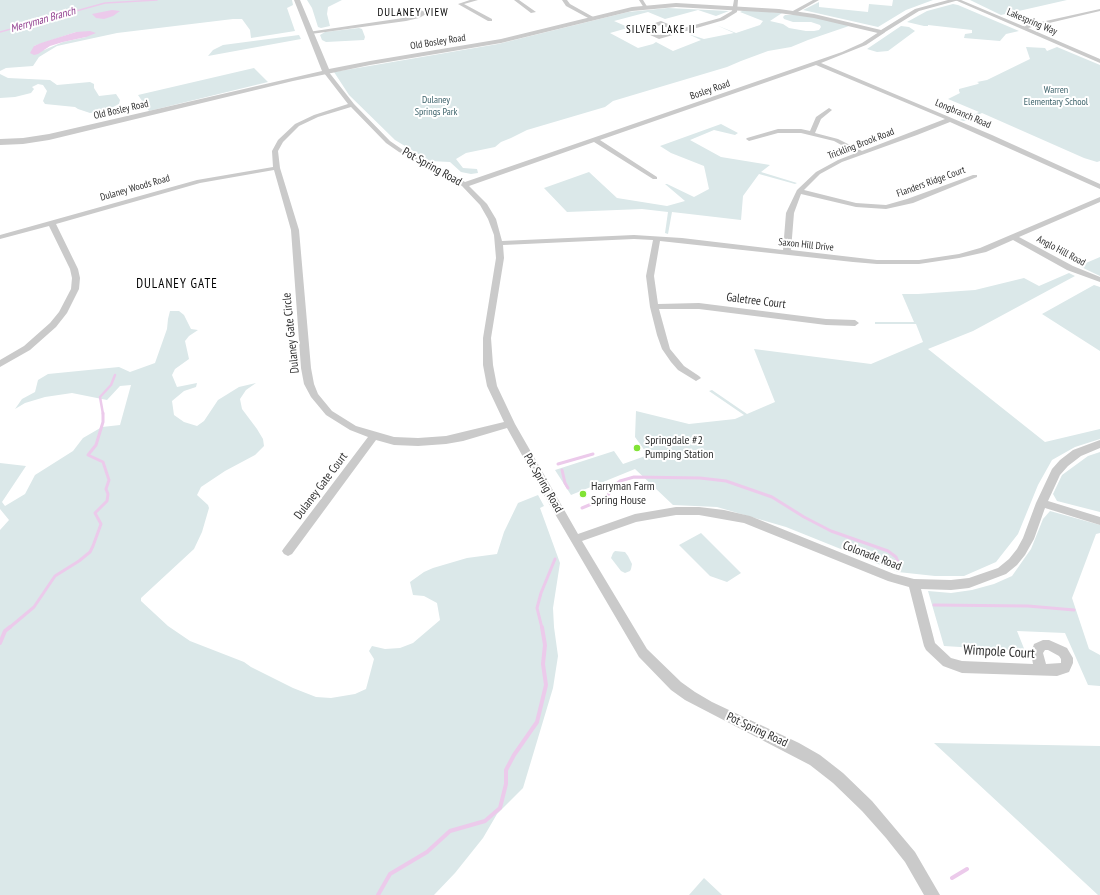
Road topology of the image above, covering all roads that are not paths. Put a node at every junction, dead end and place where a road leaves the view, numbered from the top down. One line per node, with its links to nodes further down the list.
1 (297, 0): 21 (street, Pot Spring Road)
2 (476, 0): 18 (street)
3 (516, 0): 14 (street)
4 (564, 0): 16 (street)
5 (641, 0): 11 (street)
6 (710, 0): 7 (street)
7 (714, 0)
8 (736, 0): 12 (street)
9 (817, 0): 15 (street)
10 (956, 0): 19 (street, Lakespring Way); 22 (street, Bosley Road)
11 (646, 7): 12 (street, Old Bosley Road); 16 (street, Old Bosley Road)
12 (735, 8): 15 (street, Old Bosley Road); 20 (street)
13 (1100, 10): 19 (street)
14 (532, 12)
15 (794, 12): 22 (street, Old Bosley Road)
16 (592, 18): 25 (street, Old Bosley Road)
17 (406, 19): 21 (street)
18 (490, 20)
19 (1023, 28): 23 (street, Lakespring Way)
20 (680, 31): 20 (street)
21 (311, 32): 25 (street, Pot Spring Road)
22 (882, 32): 24 (street, Bosley Road)
23 (1100, 61)
24 (817, 63): 28 (street, Longbranch Road); 31 (street, Bosley Road)
25 (326, 72): 26 (street, Pot Spring Road); 32 (street, Old Bosley Road)
26 (352, 106): 34 (street, Dulaney Gate Circle); 37 (street, Pot Spring Road)
27 (829, 110): 29 (street)
28 (951, 119): 33 (street, Trickling Brook Road); 38 (street, Longbranch Road)
29 (812, 133): 30 (street); 33 (street)
30 (749, 139)
31 (595, 140): 36 (street); 37 (street, Bosley Road)
32 (0, 142)
33 (861, 153): 39 (street, Trickling Brook Road)
34 (277, 168): 41 (street, Dulaney Woods Road); 53 (street, Dulaney Gate Circle)
35 (975, 176): 39 (street, Flanders Ridge Court)
36 (655, 178)
37 (464, 185): 45 (street, Pot Spring Road)
38 (1100, 187)
39 (799, 191): 46 (street, Trickling Brook Road)
40 (1100, 199): 43 (street, Saxon Hill Drive)
41 (51, 222): 42 (street, Dulaney Woods Road); 50 (street)
42 (0, 237)
43 (1014, 237): 46 (street, Saxon Hill Drive); 47 (street, Anglo Hill Road)
44 (657, 238): 45 (street, Saxon Hill Drive); 46 (street, Saxon Hill Drive); 48 (street)
45 (499, 243): 52 (street, Pot Spring Road)
46 (787, 253)
47 (1100, 280)
48 (654, 307): 49 (street, Galetree Court); 51 (street)
49 (855, 323)
50 (0, 364)
51 (696, 378)
52 (510, 424): 53 (street, Dulaney Gate Circle); 57 (street, Pot Spring Road)
53 (374, 436): 58 (street, Dulaney Gate Court)
54 (1098, 447): 55 (street, Colonade Road)
55 (1042, 503): 56 (street); 59 (street, Colonade Road)
56 (1100, 521)
57 (576, 539): 59 (street, Colonade Road); 61 (street, Pot Spring Road)
58 (288, 552)
59 (914, 584): 60 (street, Wimpole Court)
60 (1041, 670)
61 (932, 895)

